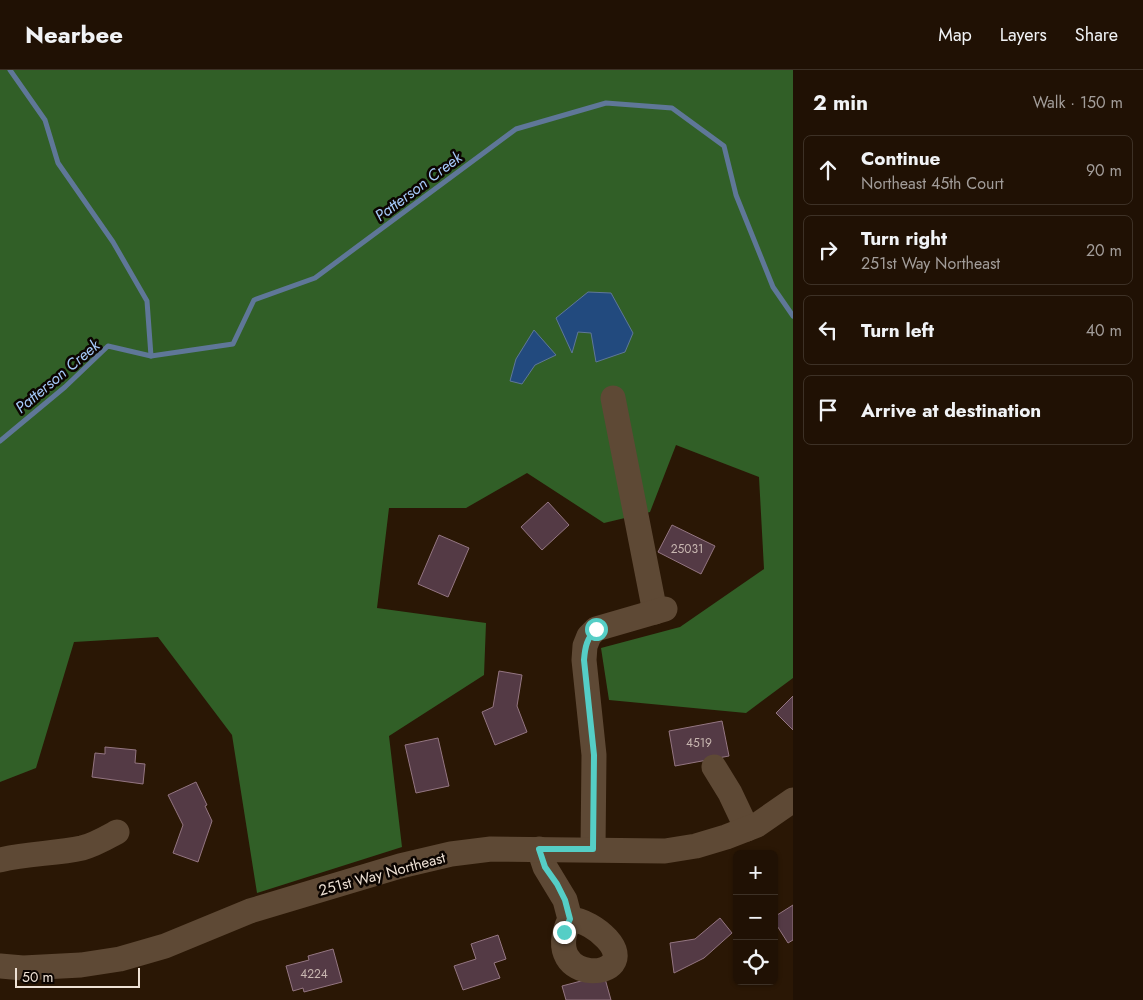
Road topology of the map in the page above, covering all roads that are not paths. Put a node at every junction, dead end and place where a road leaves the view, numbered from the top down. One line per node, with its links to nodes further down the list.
1 (613, 398): 7 (street)
2 (714, 767): 4 (street)
3 (793, 800): 4 (street, 251st Way Northeast)
4 (747, 829): 7 (street, 251st Way Northeast)
5 (117, 832): 8 (street)
6 (539, 849): 7 (street, 251st Way Northeast); 9 (street); 10 (street, 251st Way Northeast)
7 (593, 849)
8 (0, 860)
9 (570, 919)
10 (0, 966)

